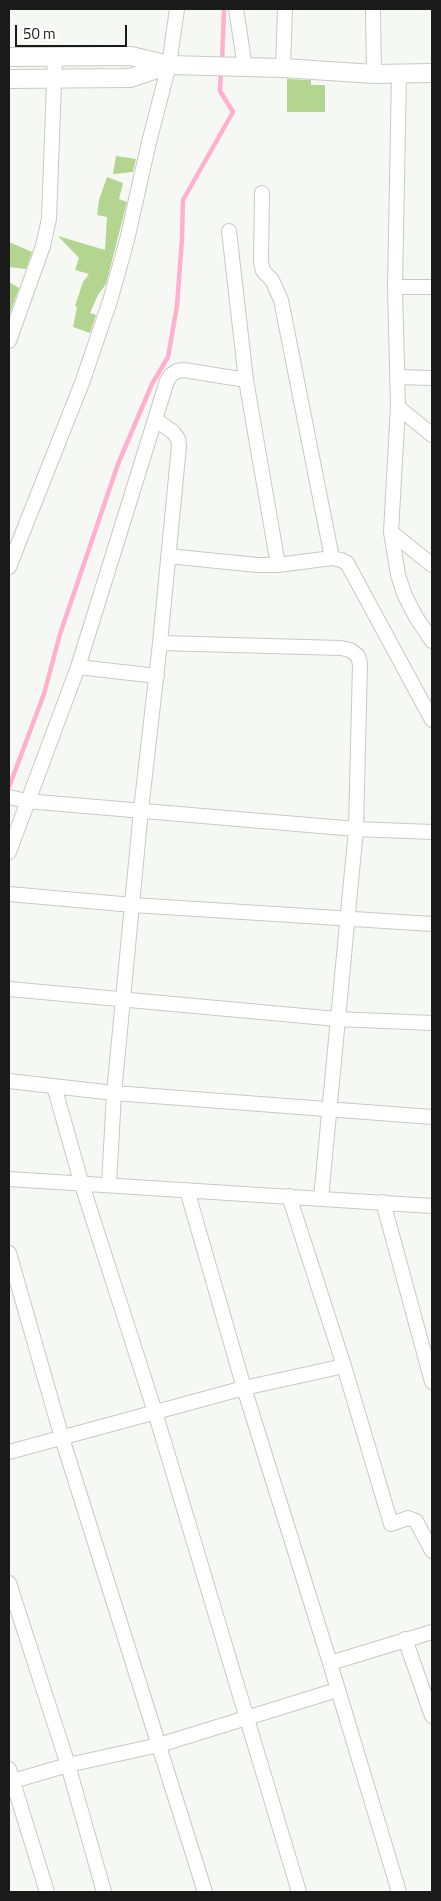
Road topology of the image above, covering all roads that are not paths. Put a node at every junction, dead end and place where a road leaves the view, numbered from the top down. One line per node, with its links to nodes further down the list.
1 (177, 9): 7 (street)
2 (236, 9): 8 (street)
3 (285, 9): 9 (street)
4 (373, 9): 11 (street)
5 (55, 56): 6 (street); 7 (street); 13 (street)
6 (9, 57)
7 (169, 65): 8 (street); 13 (street); 31 (street)
8 (242, 66): 9 (street)
9 (283, 68): 11 (street)
10 (432, 73): 12 (street)
11 (374, 74): 12 (street)
12 (399, 74): 17 (street)
13 (54, 78): 14 (street); 19 (street)
14 (9, 79)
15 (262, 193): 28 (street)
16 (229, 231): 22 (street)
17 (395, 287): 18 (street); 20 (street)
18 (432, 288)
19 (9, 341)
20 (397, 377): 21 (street); 23 (street)
21 (432, 378)
22 (246, 380): 24 (street); 29 (street)
23 (398, 407): 25 (street); 26 (street)
24 (155, 420): 27 (street); 34 (street)
25 (432, 435)
26 (392, 532): 30 (street); 32 (street)
27 (168, 556): 29 (street); 33 (street)
28 (332, 558): 29 (street); 36 (street)
29 (278, 565)
30 (432, 565)
31 (9, 568)
32 (432, 641)
33 (160, 643): 35 (street); 40 (street)
34 (78, 667): 35 (street); 38 (street)
35 (156, 676): 39 (street)
36 (432, 720)
37 (10, 797): 38 (street)
38 (26, 801): 39 (street); 42 (street)
39 (141, 810): 40 (street); 44 (street)
40 (356, 829): 41 (street); 45 (street)
41 (432, 832)
42 (9, 852)
43 (9, 894): 44 (street)
44 (133, 906): 45 (street); 48 (street)
45 (348, 919): 46 (street); 49 (street)
46 (432, 924)
47 (9, 988): 48 (street)
48 (123, 998): 49 (street); 53 (street)
49 (337, 1019): 50 (street); 54 (street)
50 (432, 1022)
51 (9, 1081): 52 (street)
52 (54, 1086): 53 (street); 57 (street)
53 (114, 1093): 54 (street); 58 (street)
54 (329, 1110): 55 (street); 61 (street)
55 (432, 1117)
56 (9, 1179): 57 (street)
57 (82, 1185): 58 (street); 68 (street)
58 (109, 1185): 59 (street)
59 (186, 1190): 60 (street); 67 (street)
60 (289, 1196): 61 (street); 65 (street)
61 (321, 1198): 62 (street)
62 (383, 1202): 63 (street); 66 (street)
63 (432, 1206)
64 (9, 1253): 69 (street)
65 (344, 1366): 67 (street); 71 (street)
66 (432, 1382)
67 (244, 1388): 68 (street); 75 (street)
68 (154, 1412): 69 (street); 78 (street)
69 (62, 1438): 70 (street); 79 (street)
70 (9, 1452)
71 (432, 1551)
72 (9, 1583): 80 (street)
73 (432, 1632): 74 (street)
74 (405, 1639): 75 (street); 77 (street)
75 (330, 1663): 76 (street)
76 (337, 1690): 78 (street); 86 (street)
77 (432, 1716)
78 (246, 1719): 79 (street); 85 (street)
79 (160, 1745): 80 (street); 84 (street)
80 (68, 1766): 81 (street); 83 (street)
81 (11, 1775): 82 (street)
82 (46, 1892)
83 (104, 1892)
84 (204, 1892)
85 (299, 1892)
86 (399, 1892)

